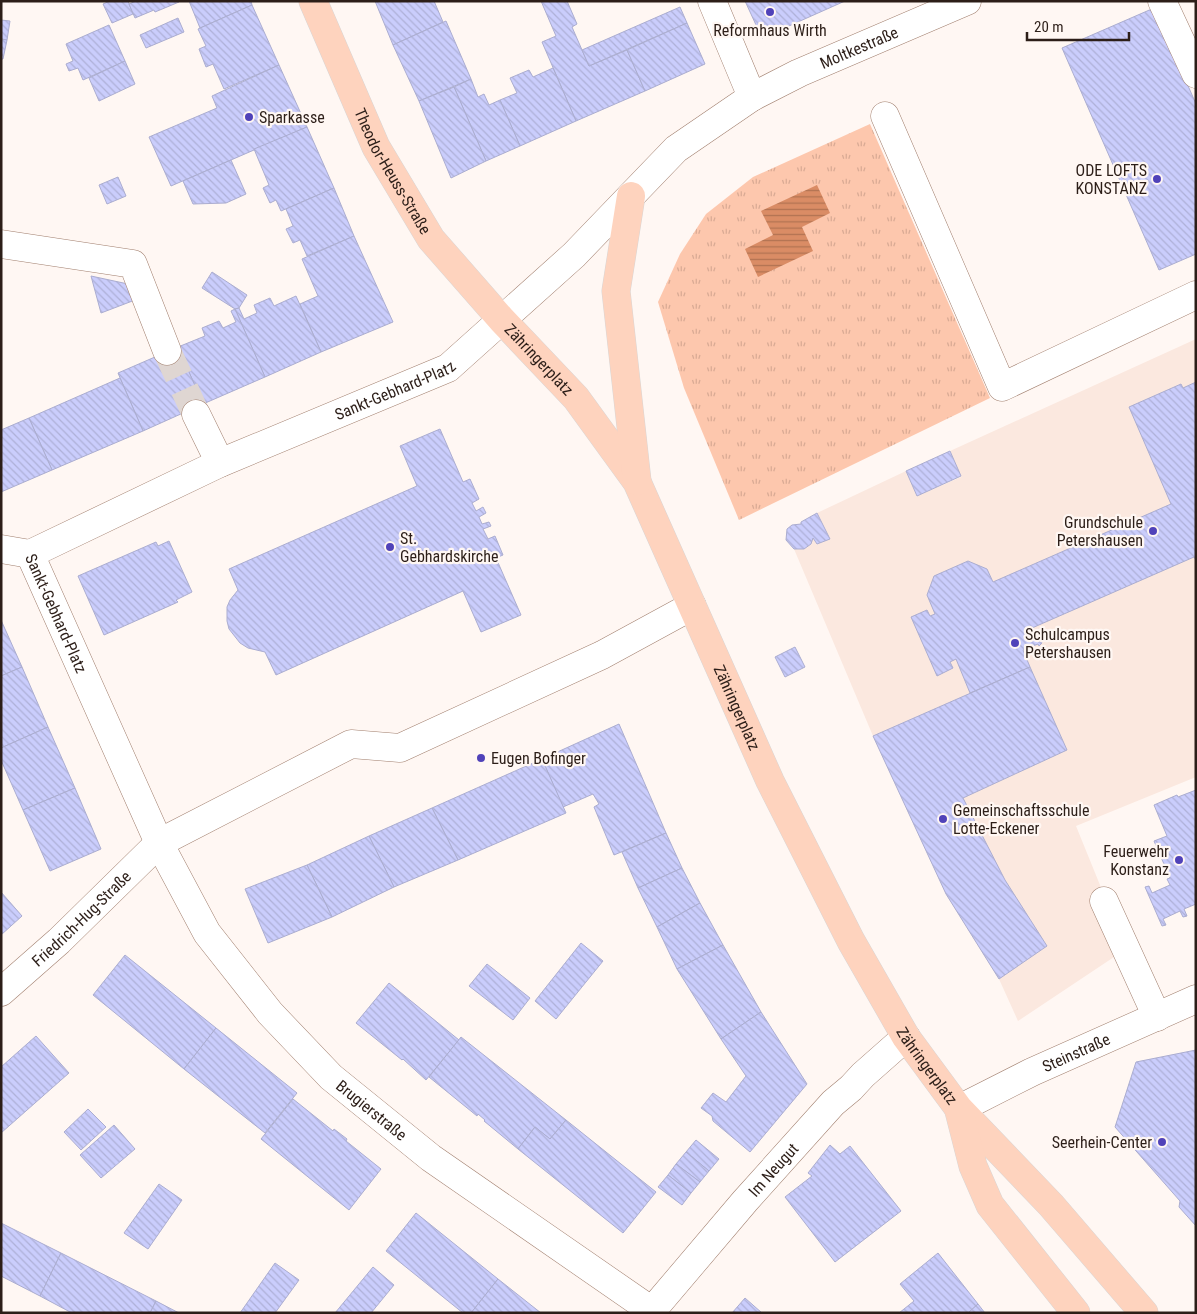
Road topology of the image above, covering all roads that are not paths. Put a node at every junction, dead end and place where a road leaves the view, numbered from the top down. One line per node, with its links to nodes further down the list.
1 (313, 1): 11 (main road, Theodor-Heuss-Straße)
2 (712, 1): 6 (street)
3 (967, 1): 6 (street, Moltkestraße)
4 (1162, 1): 5 (street)
5 (1196, 74)
6 (752, 97): 8 (street, Sankt-Gebhard-Platz)
7 (886, 116): 10 (street)
8 (631, 196): 11 (street, Sankt-Gebhard-Platz); 15 (main road)
9 (1, 244): 12 (street)
10 (1196, 295)
11 (502, 320): 14 (street, Sankt-Gebhard-Platz); 15 (main road, Zähringerplatz)
12 (168, 351)
13 (196, 414): 14 (street)
14 (220, 463): 17 (street, Sankt-Gebhard-Platz)
15 (637, 482): 18 (main road, Zähringerplatz)
16 (1, 549): 17 (street)
17 (30, 554): 19 (street, Sankt-Gebhard-Platz)
18 (692, 606): 19 (street); 24 (main road, Zähringerplatz)
19 (159, 843): 21 (street, Friedrich-Hug-Straße); 26 (street, Brugierstraße)
20 (1104, 901): 23 (street)
21 (1, 992)
22 (1196, 999): 23 (street, Steinstraße)
23 (1157, 1017): 25 (street, Steinstraße)
24 (906, 1037): 25 (main road, Zähringerplatz); 26 (street, Im Neugut)
25 (959, 1109): 27 (main road, Zähringerplatz); 28 (main road, Zähringerplatz)
26 (651, 1312)
27 (1076, 1313)
28 (1144, 1313)

